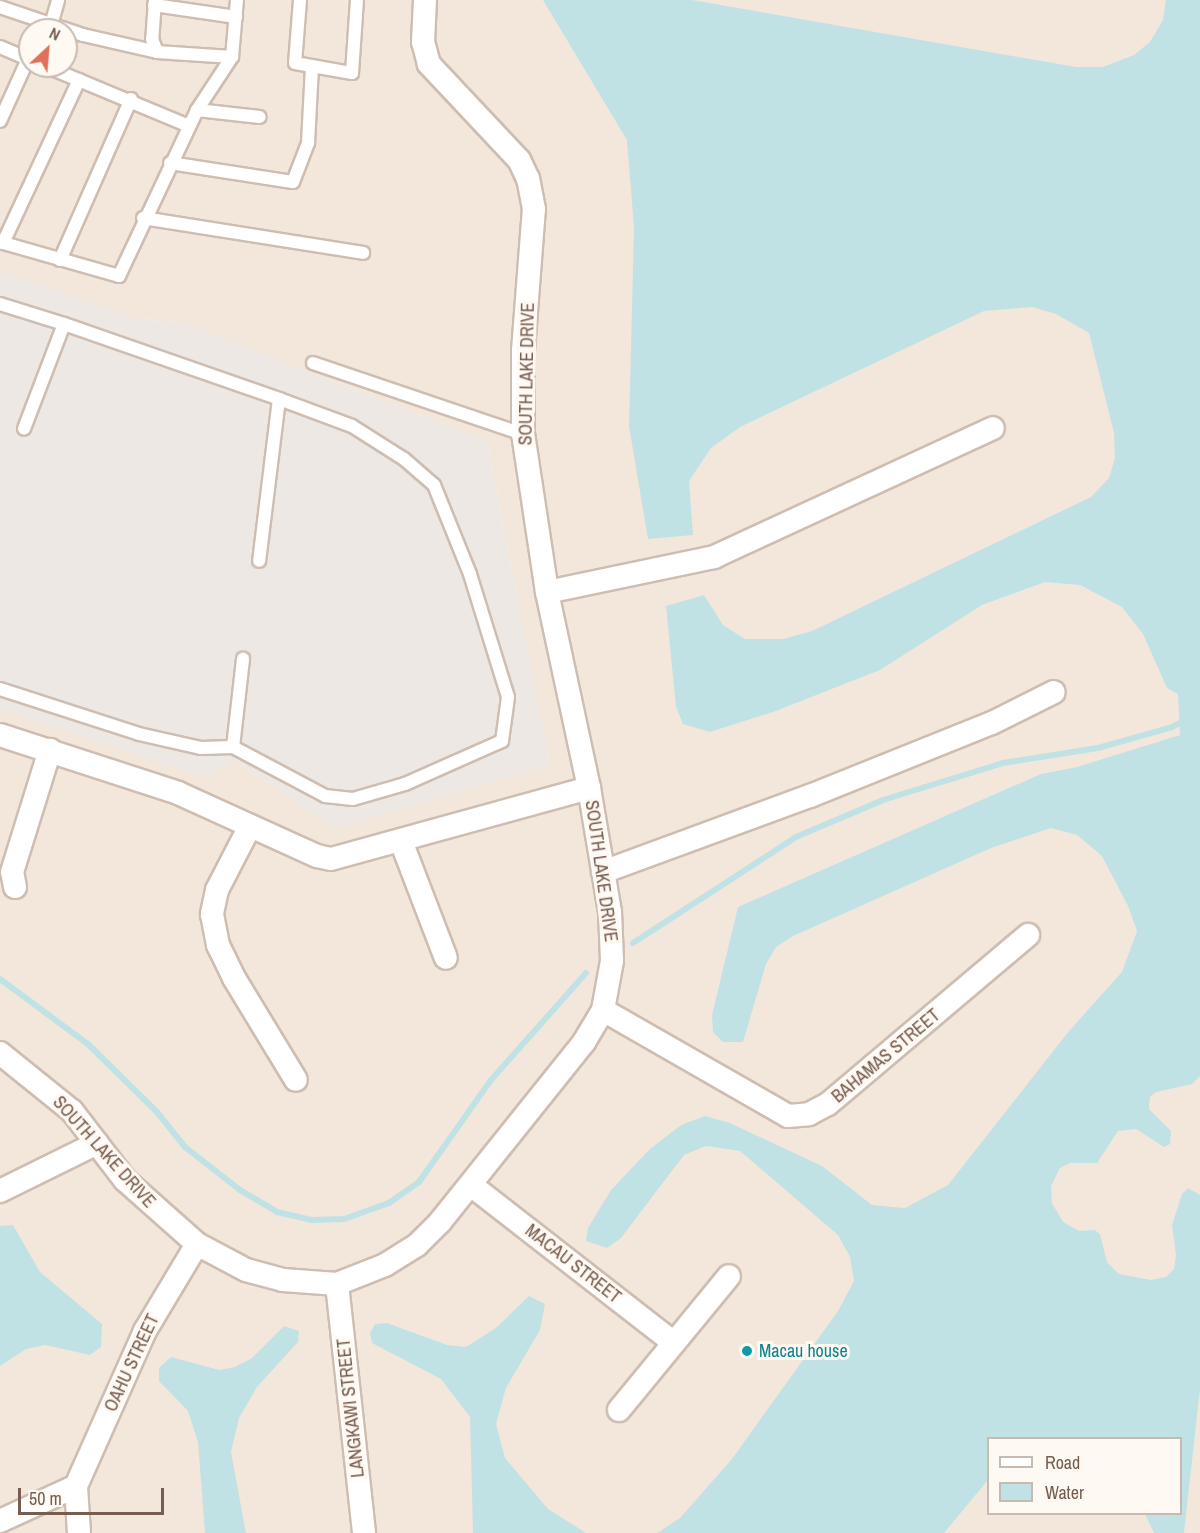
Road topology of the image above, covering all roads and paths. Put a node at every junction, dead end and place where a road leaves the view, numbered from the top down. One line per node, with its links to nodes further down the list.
1 (58, 0): 10 (lane)
2 (237, 0): 8 (lane)
3 (300, 0): 16 (lane)
4 (357, 0): 16 (lane)
5 (425, 0): 36 (street, SOUTH LAKE DRIVE)
6 (155, 3): 8 (lane); 13 (lane)
7 (0, 7): 9 (lane)
8 (236, 17): 15 (lane)
9 (31, 18)
10 (53, 18)
11 (78, 32): 13 (lane)
12 (0, 47): 14 (lane)
13 (157, 52): 15 (lane)
14 (18, 54)
15 (232, 57): 21 (lane)
16 (312, 66): 25 (lane)
17 (20, 78): 23 (lane)
18 (74, 78): 19 (lane)
19 (79, 80): 20 (lane); 27 (lane)
20 (131, 99): 24 (lane); 29 (lane)
21 (197, 110): 22 (lane); 24 (lane)
22 (260, 117)
23 (0, 121)
24 (189, 126): 25 (lane)
25 (170, 163): 26 (lane)
26 (143, 218): 28 (lane); 29 (lane)
27 (2, 242): 29 (lane)
28 (363, 253)
29 (60, 260)
30 (0, 304): 31 (lane)
31 (64, 324): 33 (lane); 35 (lane)
32 (313, 363): 36 (lane)
33 (279, 399): 37 (lane); 43 (lane)
34 (993, 428): 38 (street)
35 (24, 429)
36 (523, 435): 38 (street, SOUTH LAKE DRIVE)
37 (259, 561)
38 (547, 592): 45 (street, SOUTH LAKE DRIVE)
39 (243, 659): 43 (lane)
40 (0, 688): 43 (lane)
41 (1053, 692): 48 (street)
42 (0, 735): 44 (street)
43 (232, 747)
44 (50, 750): 46 (street); 49 (street)
45 (589, 788): 47 (street); 48 (street, SOUTH LAKE DRIVE)
46 (250, 826): 47 (street); 54 (street)
47 (401, 841): 51 (street)
48 (603, 872): 52 (street, SOUTH LAKE DRIVE)
49 (15, 887)
50 (1028, 935): 52 (street, BAHAMAS STREET)
51 (446, 958)
52 (603, 1010): 56 (street, SOUTH LAKE DRIVE)
53 (0, 1053): 55 (street, SOUTH LAKE DRIVE)
54 (296, 1080)
55 (97, 1143): 57 (street); 58 (street, SOUTH LAKE DRIVE)
56 (471, 1185): 60 (street, SOUTH LAKE DRIVE); 61 (street, MACAU STREET)
57 (0, 1191)
58 (197, 1244): 60 (street, SOUTH LAKE DRIVE); 63 (street, OAHU STREET)
59 (729, 1276): 61 (street)
60 (337, 1284): 66 (street, LANGKAWI STREET)
61 (674, 1343): 62 (street)
62 (619, 1410)
63 (76, 1486): 64 (street); 65 (street)
64 (0, 1521)
65 (79, 1533)
66 (364, 1533)

